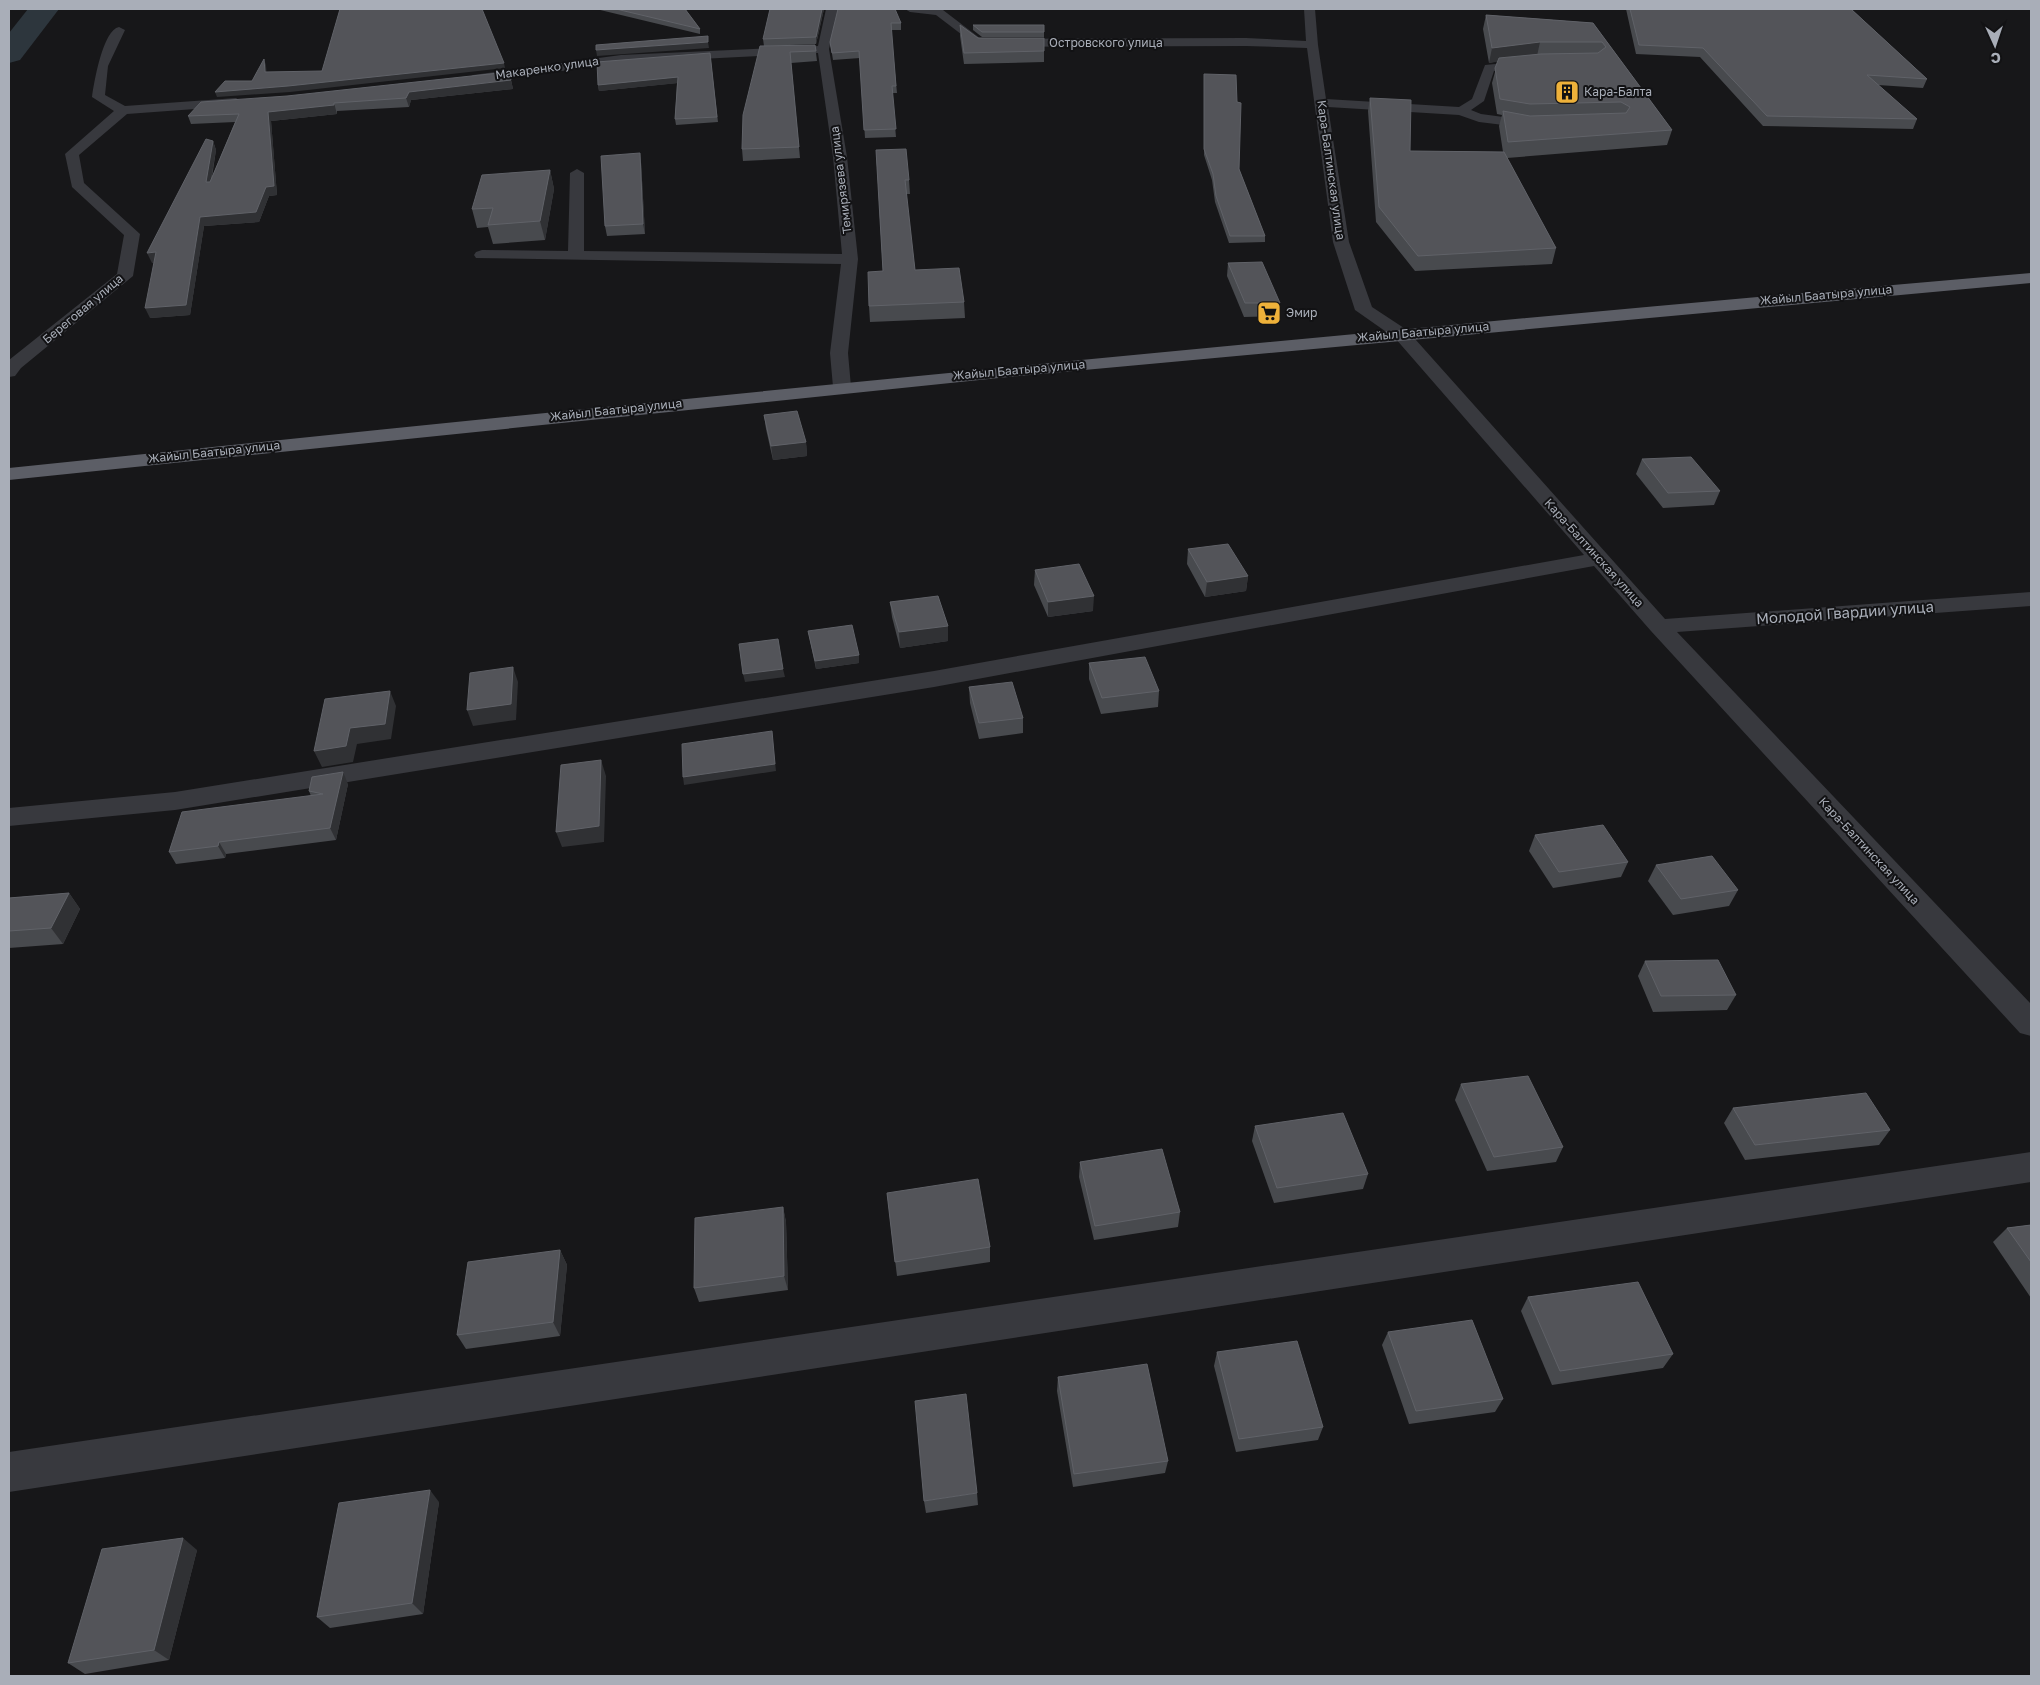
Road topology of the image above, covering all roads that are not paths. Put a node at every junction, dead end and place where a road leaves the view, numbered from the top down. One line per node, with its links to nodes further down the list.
1 (832, 9): 6 (street, Темирязева улица)
2 (910, 9): 5 (street, Островского улица)
3 (1310, 9): 5 (street, Кара-Балтинская улица)
4 (119, 30): 11 (street)
5 (1312, 45): 10 (street, Кара-Балтинская улица)
6 (823, 49): 8 (street, Макаренко улица); 17 (street, Темирязева улица)
7 (1547, 62): 12 (street)
8 (456, 81)
9 (251, 101): 11 (street)
10 (1321, 103): 12 (street); 19 (street, Кара-Балтинская улица)
11 (123, 110): 20 (street, Береговая улица)
12 (1461, 112): 13 (street)
13 (1554, 124)
14 (576, 173): 16 (street)
15 (482, 256): 16 (street)
16 (576, 256): 17 (street)
17 (850, 259): 21 (street, Темирязева улица)
18 (2031, 278): 19 (highway, Жайыл Баатыра улица)
19 (1401, 334): 21 (highway, Жайыл Баатыра улица); 23 (street, Кара-Балтинская улица)
20 (9, 372)
21 (842, 387): 22 (highway, Жайыл Баатыра улица)
22 (9, 474)
23 (1598, 559): 25 (street, Кара-Балтинская улица); 26 (street)
24 (2031, 599): 25 (street, Молодой Гвардии улица)
25 (1659, 626): 27 (street, Кара-Балтинская улица)
26 (9, 817)
27 (2031, 1024)
28 (2031, 1167): 29 (street)
29 (9, 1472)

